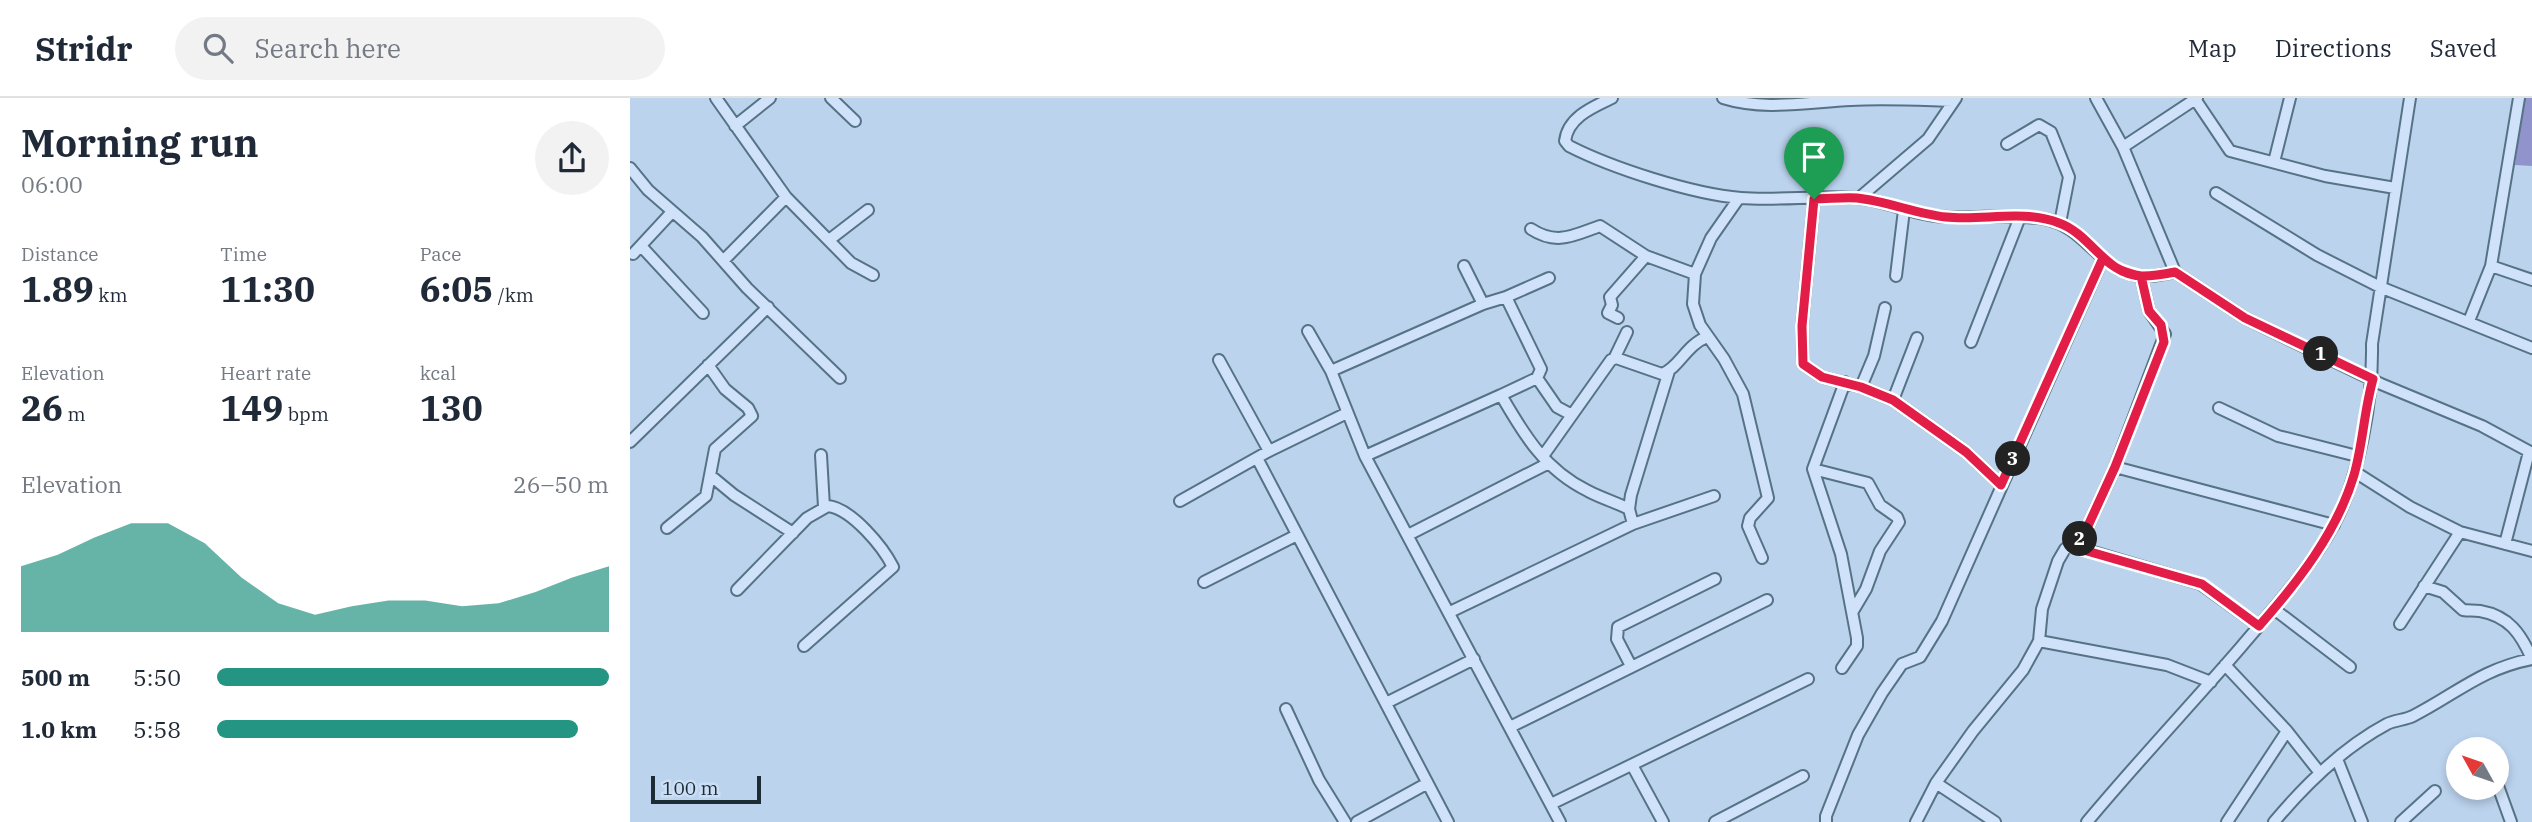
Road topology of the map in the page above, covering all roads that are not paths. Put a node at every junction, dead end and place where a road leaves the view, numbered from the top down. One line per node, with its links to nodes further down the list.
1 (716, 98): 16 (street)
2 (770, 98): 16 (street)
3 (831, 98): 15 (street)
4 (1612, 98): 24 (street)
5 (1723, 98): 13 (street)
6 (2096, 98): 18 (street)
7 (2290, 98): 19 (street)
8 (2410, 98): 21 (street)
9 (2519, 98): 38 (street)
10 (1854, 99): 12 (street); 13 (street)
11 (2196, 99): 14 (street); 19 (street)
12 (1954, 100): 25 (street)
13 (1758, 101)
14 (2179, 102): 18 (street)
15 (855, 121)
16 (736, 126): 23 (street)
17 (2007, 144): 31 (street)
18 (2123, 147): 39 (street)
19 (2274, 162): 21 (street)
20 (630, 168): 29 (street)
21 (2395, 188): 46 (street)
22 (2216, 193): 46 (street)
23 (786, 197): 33 (street); 36 (street)
24 (1739, 198): 26 (street); 40 (street)
25 (1859, 198): 26 (street); 28 (street)
26 (1814, 199): 68 (street)
27 (868, 210): 33 (street)
28 (1904, 210): 30 (street); 42 (street)
29 (672, 212): 36 (street); 51 (street)
30 (2020, 217): 31 (street); 58 (street)
31 (2060, 223): 35 (street)
32 (1531, 229): 34 (street)
33 (829, 240): 41 (street)
34 (1646, 256): 40 (street); 52 (street)
35 (2103, 258): 43 (street); 87 (street)
36 (723, 261): 49 (street)
37 (1464, 266): 48 (street)
38 (2491, 266): 45 (street); 53 (street)
39 (2175, 272): 43 (street); 67 (street)
40 (1695, 274): 56 (street)
41 (873, 275)
42 (1896, 276)
43 (2141, 276): 83 (street)
44 (1549, 278): 47 (street)
45 (2532, 280)
46 (2380, 287): 53 (street); 67 (street)
47 (1506, 298): 48 (street); 66 (street)
48 (1483, 304): 63 (street)
49 (768, 307): 62 (street); 65 (street)
50 (1885, 308): 69 (street)
51 (703, 313)
52 (1618, 318)
53 (2469, 321): 59 (street)
54 (1308, 331): 63 (street)
55 (1627, 332): 60 (street)
56 (1707, 337): 64 (street); 102 (street)
57 (1917, 338): 71 (street)
58 (1971, 342)
59 (2532, 348)
60 (1614, 359): 64 (street); 74 (street)
61 (1219, 360): 76 (street)
62 (708, 365): 75 (street); 86 (street)
63 (1331, 371): 73 (street)
64 (1670, 371): 91 (street)
65 (840, 378)
66 (1537, 378): 70 (street); 74 (street)
67 (2373, 379): 77 (street); 80 (street)
68 (1845, 382): 69 (street); 84 (street)
69 (1861, 387): 71 (street)
70 (1501, 395): 79 (street); 82 (street)
71 (1893, 400): 87 (street)
72 (2219, 408): 80 (street)
73 (1347, 413): 76 (street); 79 (street)
74 (1572, 415): 82 (street)
75 (630, 442)
76 (1269, 451): 81 (street)
77 (2530, 452): 99 (street)
78 (821, 455): 90 (street)
79 (1364, 456): 97 (street)
80 (2357, 456): 85 (street)
81 (1257, 458): 89 (street); 98 (street)
82 (1545, 460): 91 (street); 97 (street)
83 (2115, 467): 93 (street); 100 (street)
84 (1813, 468): 109 (street); 109 (street)
85 (2355, 472): 93 (street); 95 (street)
86 (714, 482): 94 (street); 96 (street)
87 (2001, 485): 142 (street)
88 (1714, 496): 92 (street)
89 (1180, 501)
90 (824, 507): 96 (street); 114 (street)
91 (1629, 509): 92 (street)
92 (1633, 524): 110 (street)
93 (2334, 525): 108 (street)
94 (667, 528)
95 (2460, 532): 99 (street); 105 (street)
96 (793, 533): 106 (street)
97 (1408, 535): 110 (street)
98 (1295, 536): 104 (street); 123 (street)
99 (2505, 544): 101 (street)
100 (2073, 547): 112 (street); 113 (street)
101 (2532, 551)
102 (1762, 558)
103 (1715, 579): 118 (street)
104 (1204, 582)
105 (2424, 586): 111 (street); 116 (street)
106 (737, 590)
107 (1767, 600): 118 (street)
108 (2274, 609): 112 (street); 119 (street)
109 (1853, 611): 120 (street)
110 (1450, 612): 115 (street)
111 (2400, 624)
112 (2259, 626): 117 (street)
113 (2039, 641): 122 (street); 131 (street)
114 (804, 646)
115 (1474, 659): 123 (street); 125 (street)
116 (2532, 659): 127 (street)
117 (2225, 665): 122 (street); 126 (street)
118 (1631, 666): 125 (street)
119 (2350, 667)
120 (1842, 668)
121 (1808, 679): 128 (street)
122 (2211, 682): 145 (street)
123 (1386, 703): 132 (street)
124 (1286, 709): 136 (street)
125 (1510, 727): 135 (street)
126 (2287, 732): 129 (street); 146 (street)
127 (2337, 759): 129 (street); 148 (street)
128 (1632, 765): 135 (street); 140 (street)
129 (2320, 773): 147 (street)
130 (1803, 776): 141 (street)
131 (1936, 783): 143 (street); 144 (street)
132 (1426, 784): 137 (street); 138 (street)
133 (2435, 791): 149 (street)
134 (2503, 800): 150 (street)
135 (1551, 804): 139 (street)
136 (1345, 822)
137 (1357, 822)
138 (1448, 822)
139 (1560, 822)
140 (1663, 822)
141 (1715, 822)
142 (1826, 822)
143 (1916, 822)
144 (1995, 822)
145 (2087, 822)
146 (2227, 822)
147 (2274, 822)
148 (2362, 822)
149 (2401, 822)
150 (2511, 822)

